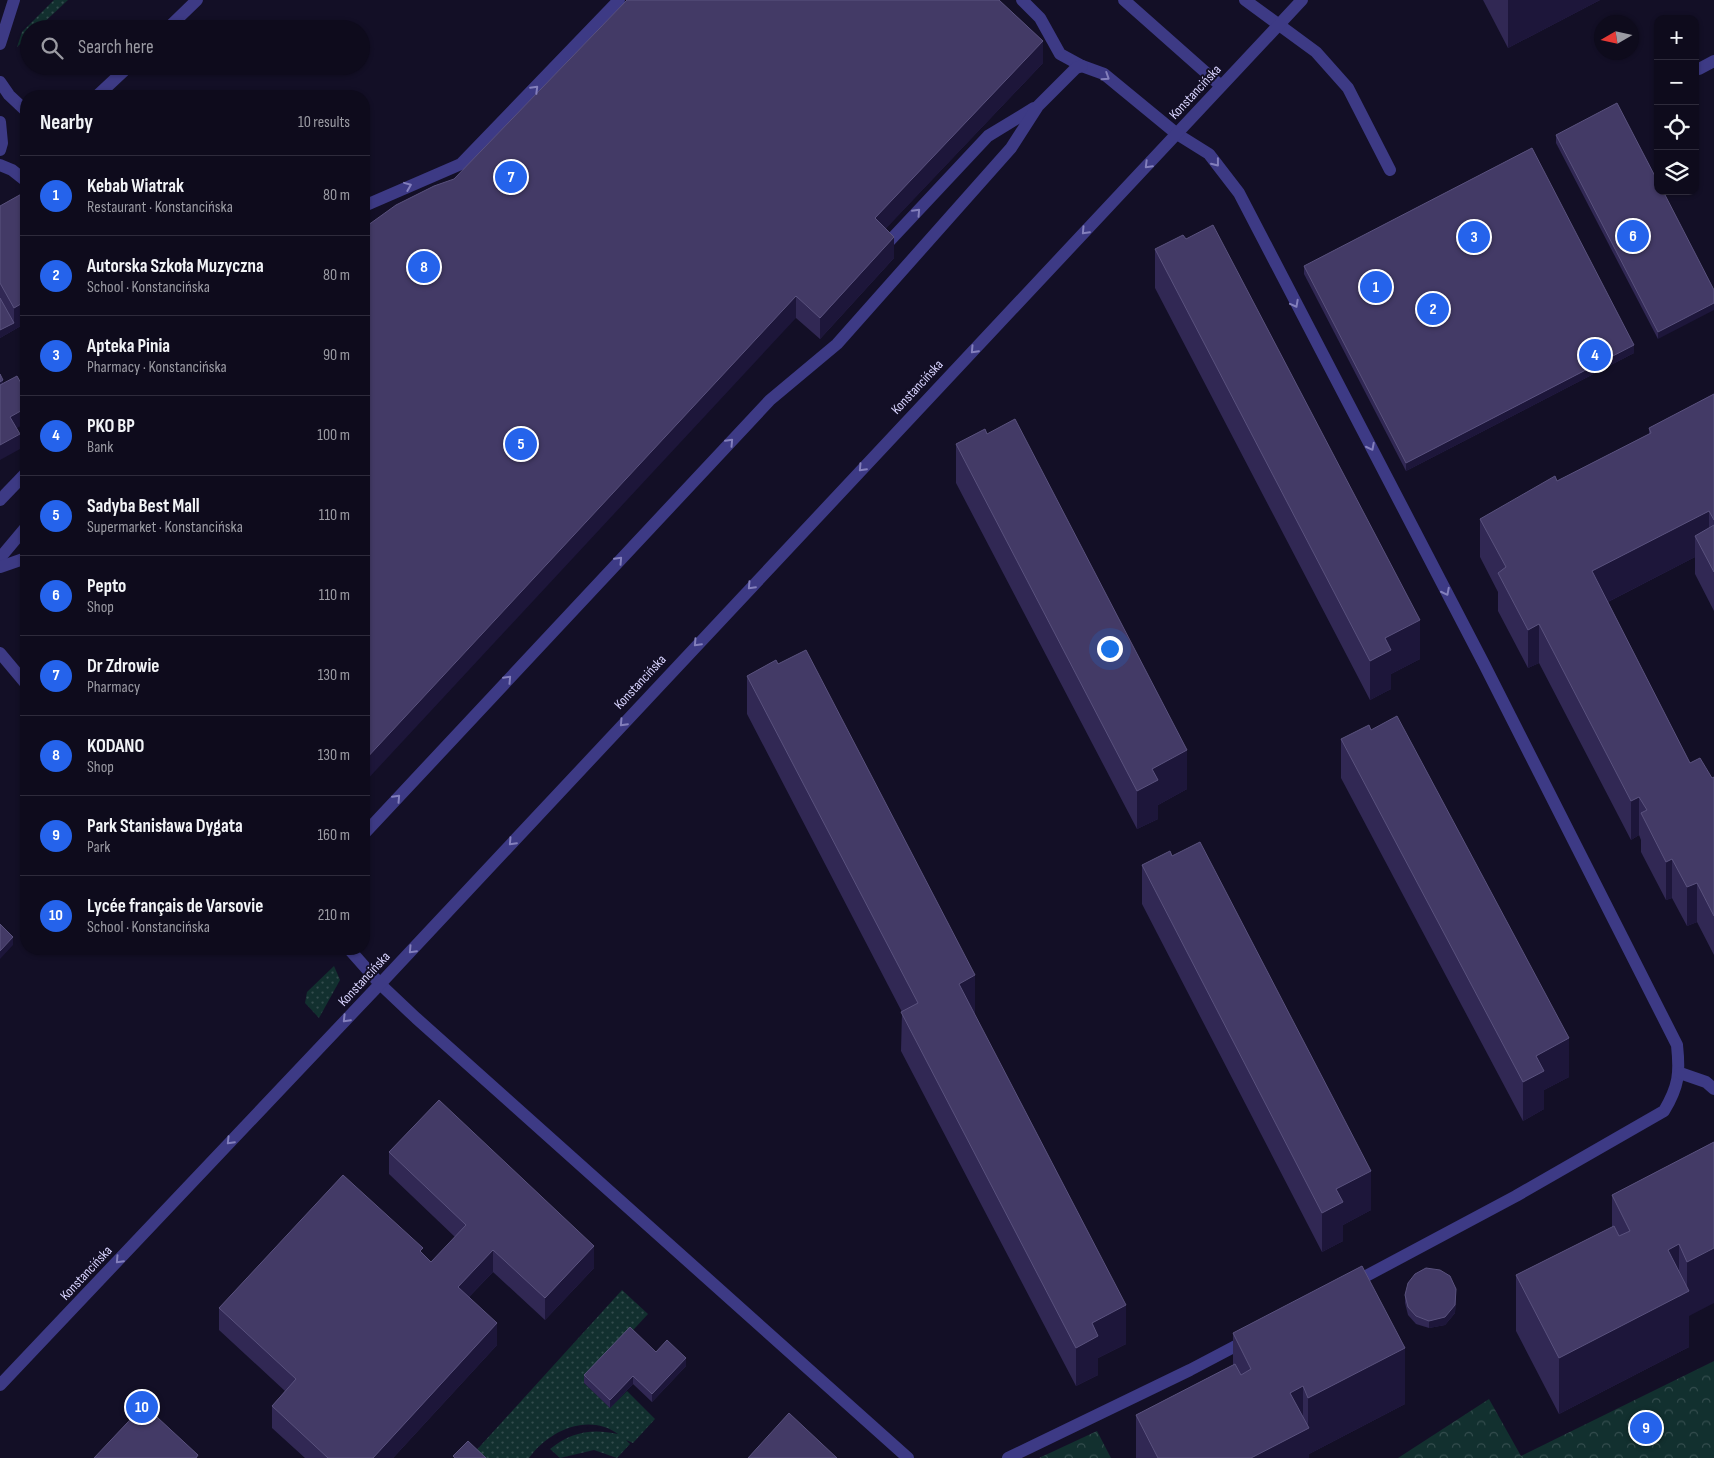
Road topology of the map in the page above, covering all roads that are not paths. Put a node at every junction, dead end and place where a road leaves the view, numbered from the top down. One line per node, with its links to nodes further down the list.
1 (14, 0): 10 (street)
2 (197, 0): 8 (street)
3 (619, 0): 26 (street, one-way to 3)
4 (1022, 0): 12 (street)
5 (1124, 0): 16 (street)
6 (1245, 0): 9 (street)
7 (1302, 0): 9 (street, Konstancińska)
8 (176, 20)
9 (1278, 26): 16 (street, Konstancińska); 24 (street)
10 (0, 44)
11 (1714, 61): 13 (street)
12 (1082, 66): 19 (street); 21 (street, one-way to 21)
13 (1699, 68)
14 (119, 75): 17 (street)
15 (0, 82): 18 (street)
16 (1222, 86): 21 (street, Konstancińska)
17 (103, 90)
18 (20, 105)
19 (1038, 106): 27 (street, one-way to 19); 36 (street, one-way to 19)
20 (0, 122): 22 (street)
21 (1177, 134): 38 (street, Konstancińska, one-way to 38); 39 (street, one-way to 39)
22 (0, 150)
23 (0, 165): 25 (street)
24 (1390, 170)
25 (20, 176)
26 (370, 203)
27 (883, 248)
28 (20, 479): 29 (street)
29 (0, 500)
30 (20, 534): 31 (street)
31 (0, 558)
32 (20, 560): 33 (street)
33 (0, 567)
34 (0, 653): 35 (street)
35 (20, 677)
36 (370, 828)
37 (354, 955): 38 (street)
38 (380, 984): 43 (street, Konstancińska, one-way to 43); 44 (street)
39 (1680, 1073): 40 (street); 41 (street)
40 (1714, 1090)
41 (1338, 1290)
42 (1260, 1332): 45 (street)
43 (0, 1385)
44 (908, 1458)
45 (1008, 1458)

